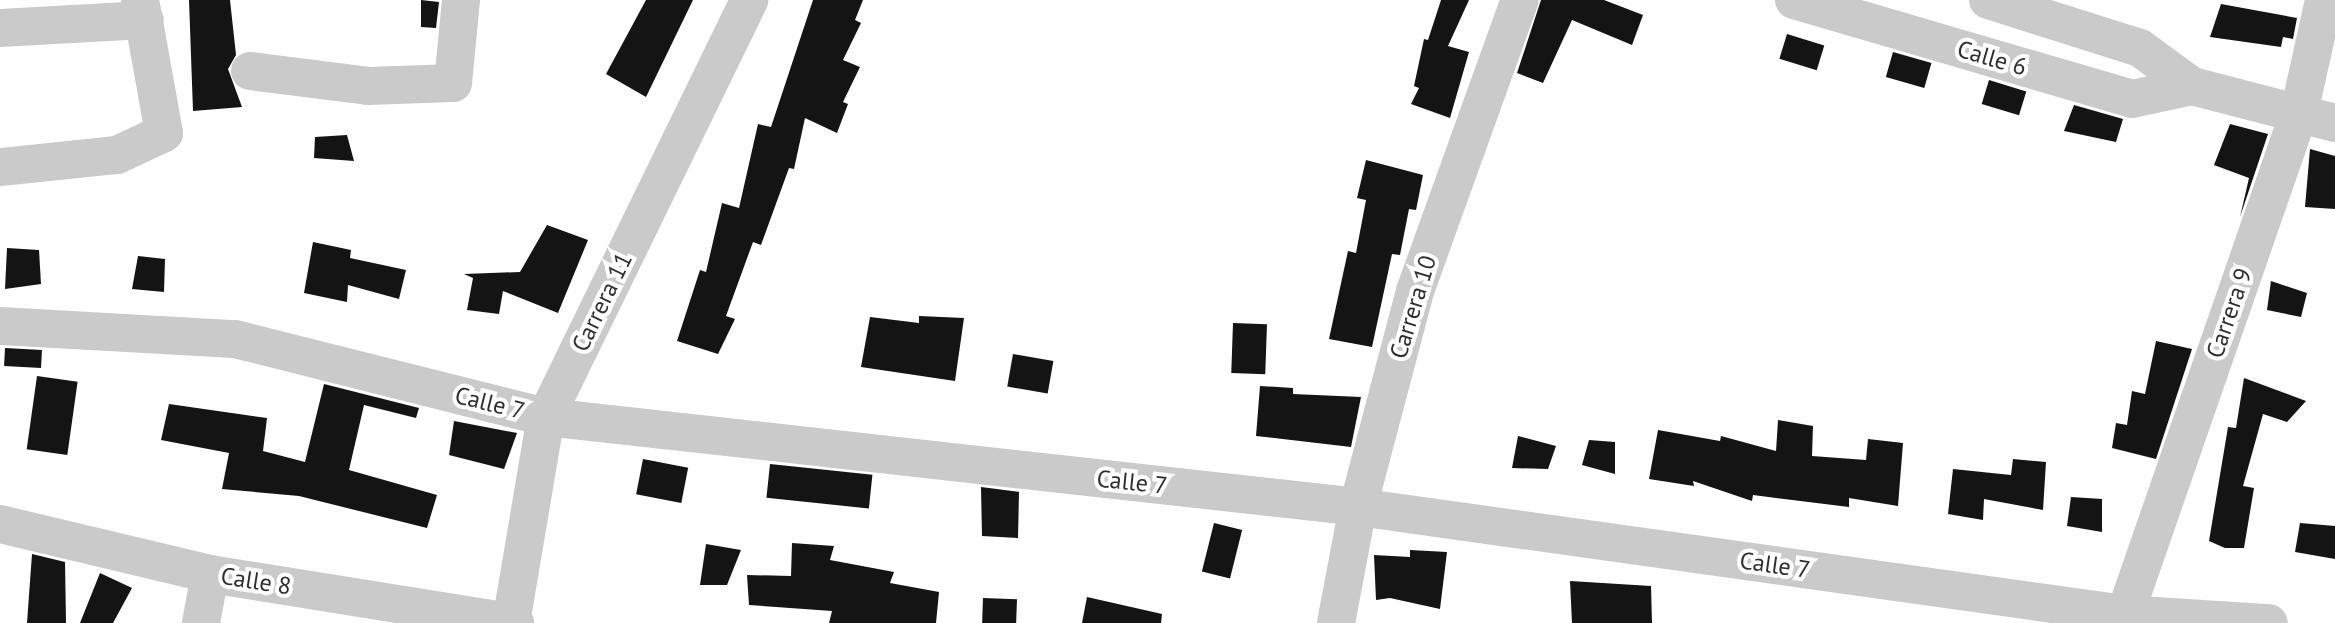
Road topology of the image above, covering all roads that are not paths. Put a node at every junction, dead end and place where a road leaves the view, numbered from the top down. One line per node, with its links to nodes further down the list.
1 (461, 0): 9 (street)
2 (749, 0): 15 (street, Carrera 11)
3 (1520, 0): 16 (street, Carrera 10)
4 (1794, 0): 10 (street, Calle 6)
5 (1988, 0): 10 (street, Calle 6)
6 (2324, 0): 11 (street, Carrera 9)
7 (142, 10): 8 (street); 13 (street)
8 (0, 28)
9 (250, 71)
10 (2192, 86): 11 (street, Calle 6)
11 (2299, 113): 12 (street, Calle 6); 19 (street, Carrera 9)
12 (2335, 123)
13 (0, 167)
14 (0, 326): 15 (street, Calle 7)
15 (546, 417): 16 (street, Calle 7); 21 (street, Carrera 11)
16 (1358, 507): 19 (street, Calle 7); 22 (street, Carrera 10)
17 (0, 524): 18 (street, Calle 8)
18 (210, 574): 20 (street); 21 (street, Calle 8)
19 (2123, 618): 23 (street, Calle 7)
20 (201, 623)
21 (512, 623)
22 (1336, 623)
23 (2269, 623)

